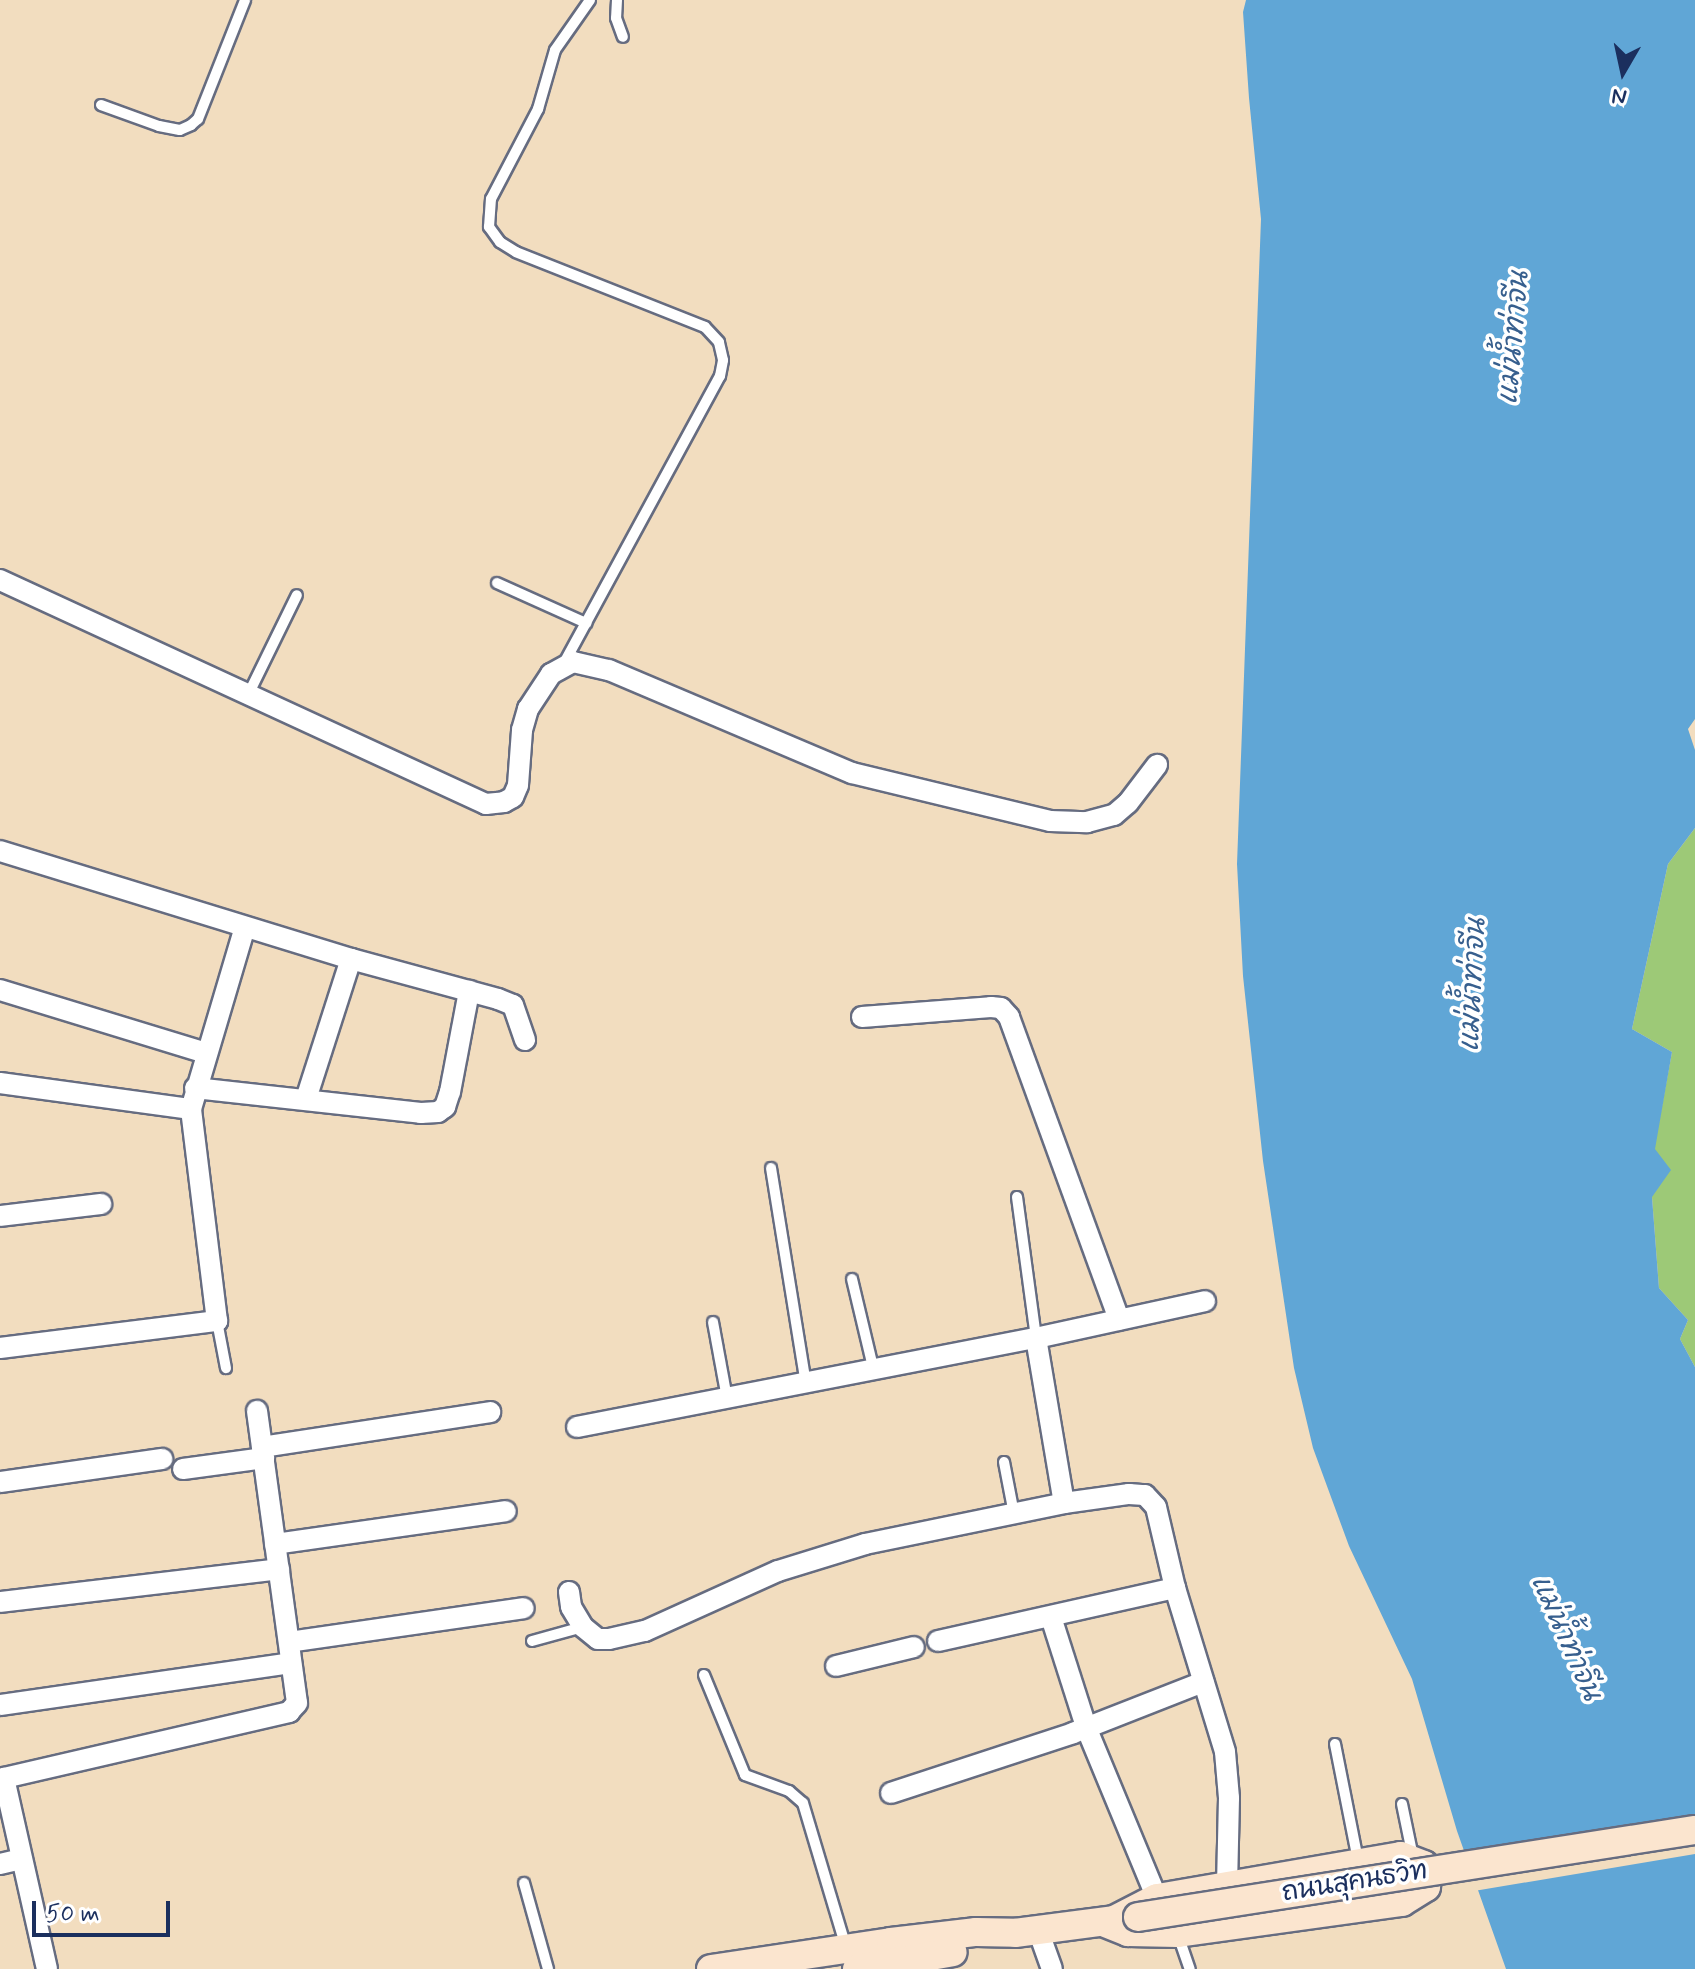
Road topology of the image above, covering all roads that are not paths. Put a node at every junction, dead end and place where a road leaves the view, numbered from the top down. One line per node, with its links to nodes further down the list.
1 (245, 0): 5 (lane)
2 (590, 0): 9 (lane)
3 (617, 0): 4 (lane)
4 (623, 37)
5 (101, 105)
6 (0, 580): 11 (street)
7 (497, 583): 9 (lane)
8 (297, 595): 11 (lane)
9 (586, 623): 10 (lane)
10 (563, 665): 11 (street); 12 (street)
11 (248, 695)
12 (1157, 765)
13 (0, 851): 14 (street)
14 (245, 927): 15 (street); 20 (street)
15 (351, 959): 17 (street); 23 (street)
16 (0, 990): 20 (street)
17 (469, 991): 19 (street); 23 (street)
18 (862, 1017): 31 (street)
19 (525, 1040)
20 (206, 1053): 22 (street)
21 (0, 1083): 24 (street)
22 (195, 1088): 23 (street); 24 (street)
23 (306, 1099)
24 (191, 1109): 32 (street)
25 (771, 1168): 38 (lane)
26 (1017, 1197): 34 (lane)
27 (101, 1204): 28 (street)
28 (0, 1216)
29 (852, 1279): 37 (lane)
30 (1205, 1301): 31 (street)
31 (1119, 1320): 34 (street)
32 (217, 1321): 35 (street); 36 (lane)
33 (713, 1322): 39 (lane)
34 (1036, 1338): 37 (street); 48 (street)
35 (0, 1348)
36 (226, 1368)
37 (875, 1371): 38 (street)
38 (806, 1384): 39 (street)
39 (727, 1399): 42 (street)
40 (257, 1411): 43 (street)
41 (490, 1412): 43 (street)
42 (577, 1427)
43 (263, 1453): 46 (street); 51 (street)
44 (162, 1459): 47 (street)
45 (1004, 1462): 50 (lane)
46 (183, 1469)
47 (0, 1482)
48 (1064, 1503): 50 (street); 53 (street)
49 (506, 1511): 51 (street)
50 (1014, 1514): 58 (street)
51 (275, 1544): 52 (street)
52 (279, 1569): 55 (street); 62 (street)
53 (1175, 1588): 57 (street); 65 (street)
54 (569, 1592): 58 (street)
55 (0, 1602)
56 (524, 1608): 62 (street)
57 (1051, 1617): 60 (street); 67 (street)
58 (583, 1627): 59 (lane)
59 (532, 1641)
60 (938, 1641)
61 (914, 1647): 63 (street)
62 (290, 1652): 66 (street); 73 (street)
63 (836, 1666)
64 (704, 1675): 82 (lane)
65 (1203, 1682): 67 (street); 77 (street)
66 (0, 1705)
67 (1086, 1727): 69 (street); 78 (street)
68 (1335, 1744): 74 (lane)
69 (891, 1793)
70 (1402, 1804): 72 (lane)
71 (1695, 1830): 78 (main road, ถนนสุคนธวิท, bridge)
72 (1413, 1858): 74 (main road); 80 (main road)
73 (21, 1859): 75 (street); 83 (street)
74 (1358, 1862): 77 (main road)
75 (0, 1864)
76 (524, 1883): 84 (lane)
77 (1227, 1883): 78 (main road)
78 (1128, 1914): 79 (main road, ถนนสุคนธวิท); 80 (main road)
79 (1026, 1931): 81 (main road, ถนนสุคนธวิท); 86 (street)
80 (1178, 1933): 87 (lane)
81 (925, 1955): 82 (main road, ถนนสุคนธวิท)
82 (858, 1964): 85 (main road, ถนนสุคนธวิท)
83 (47, 1969)
84 (548, 1969)
85 (711, 1969)
86 (1052, 1969)
87 (1190, 1969)

